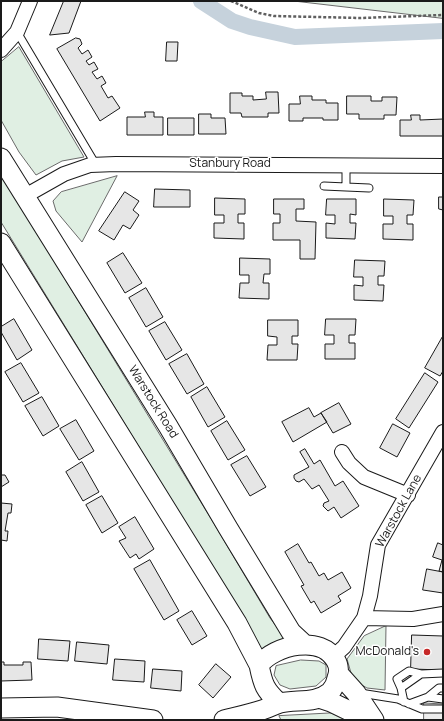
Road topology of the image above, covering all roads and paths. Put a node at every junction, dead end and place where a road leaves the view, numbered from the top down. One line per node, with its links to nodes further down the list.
1 (30, 1): 4 (street)
2 (231, 1): 3 (path)
3 (443, 15)
4 (17, 32): 5 (street); 7 (lane)
5 (1, 50)
6 (1, 158): 13 (street, Warstock Road)
7 (96, 165): 8 (street, Stanbury Road); 13 (street, Stanbury Road)
8 (346, 165): 9 (street, Stanbury Road); 11 (lane)
9 (443, 166)
10 (324, 186): 11 (lane)
11 (346, 187): 12 (lane)
12 (369, 188)
13 (25, 196): 20 (street, Warstock Road)
14 (1, 243): 23 (street)
15 (443, 432): 17 (street, Warstock Lane)
16 (342, 452): 17 (street)
17 (408, 495): 19 (street, Warstock Lane)
18 (443, 614): 19 (street)
19 (364, 618): 21 (street, Warstock Lane)
20 (305, 645): 21 (street); 23 (street)
21 (336, 665): 25 (street); 27 (street)
22 (443, 672): 30 (lane)
23 (261, 674): 29 (street); 33 (street)
24 (443, 688): 26 (lane)
25 (356, 693): 30 (lane); 37 (street)
26 (428, 697): 28 (lane); 30 (lane)
27 (318, 698): 29 (street); 36 (street)
28 (443, 699)
29 (279, 703): 33 (street)
30 (407, 703): 32 (lane)
31 (1, 708): 34 (street)
32 (443, 709)
33 (246, 717): 35 (street)
34 (153, 720)
35 (224, 720)
36 (364, 720)
37 (374, 720)

